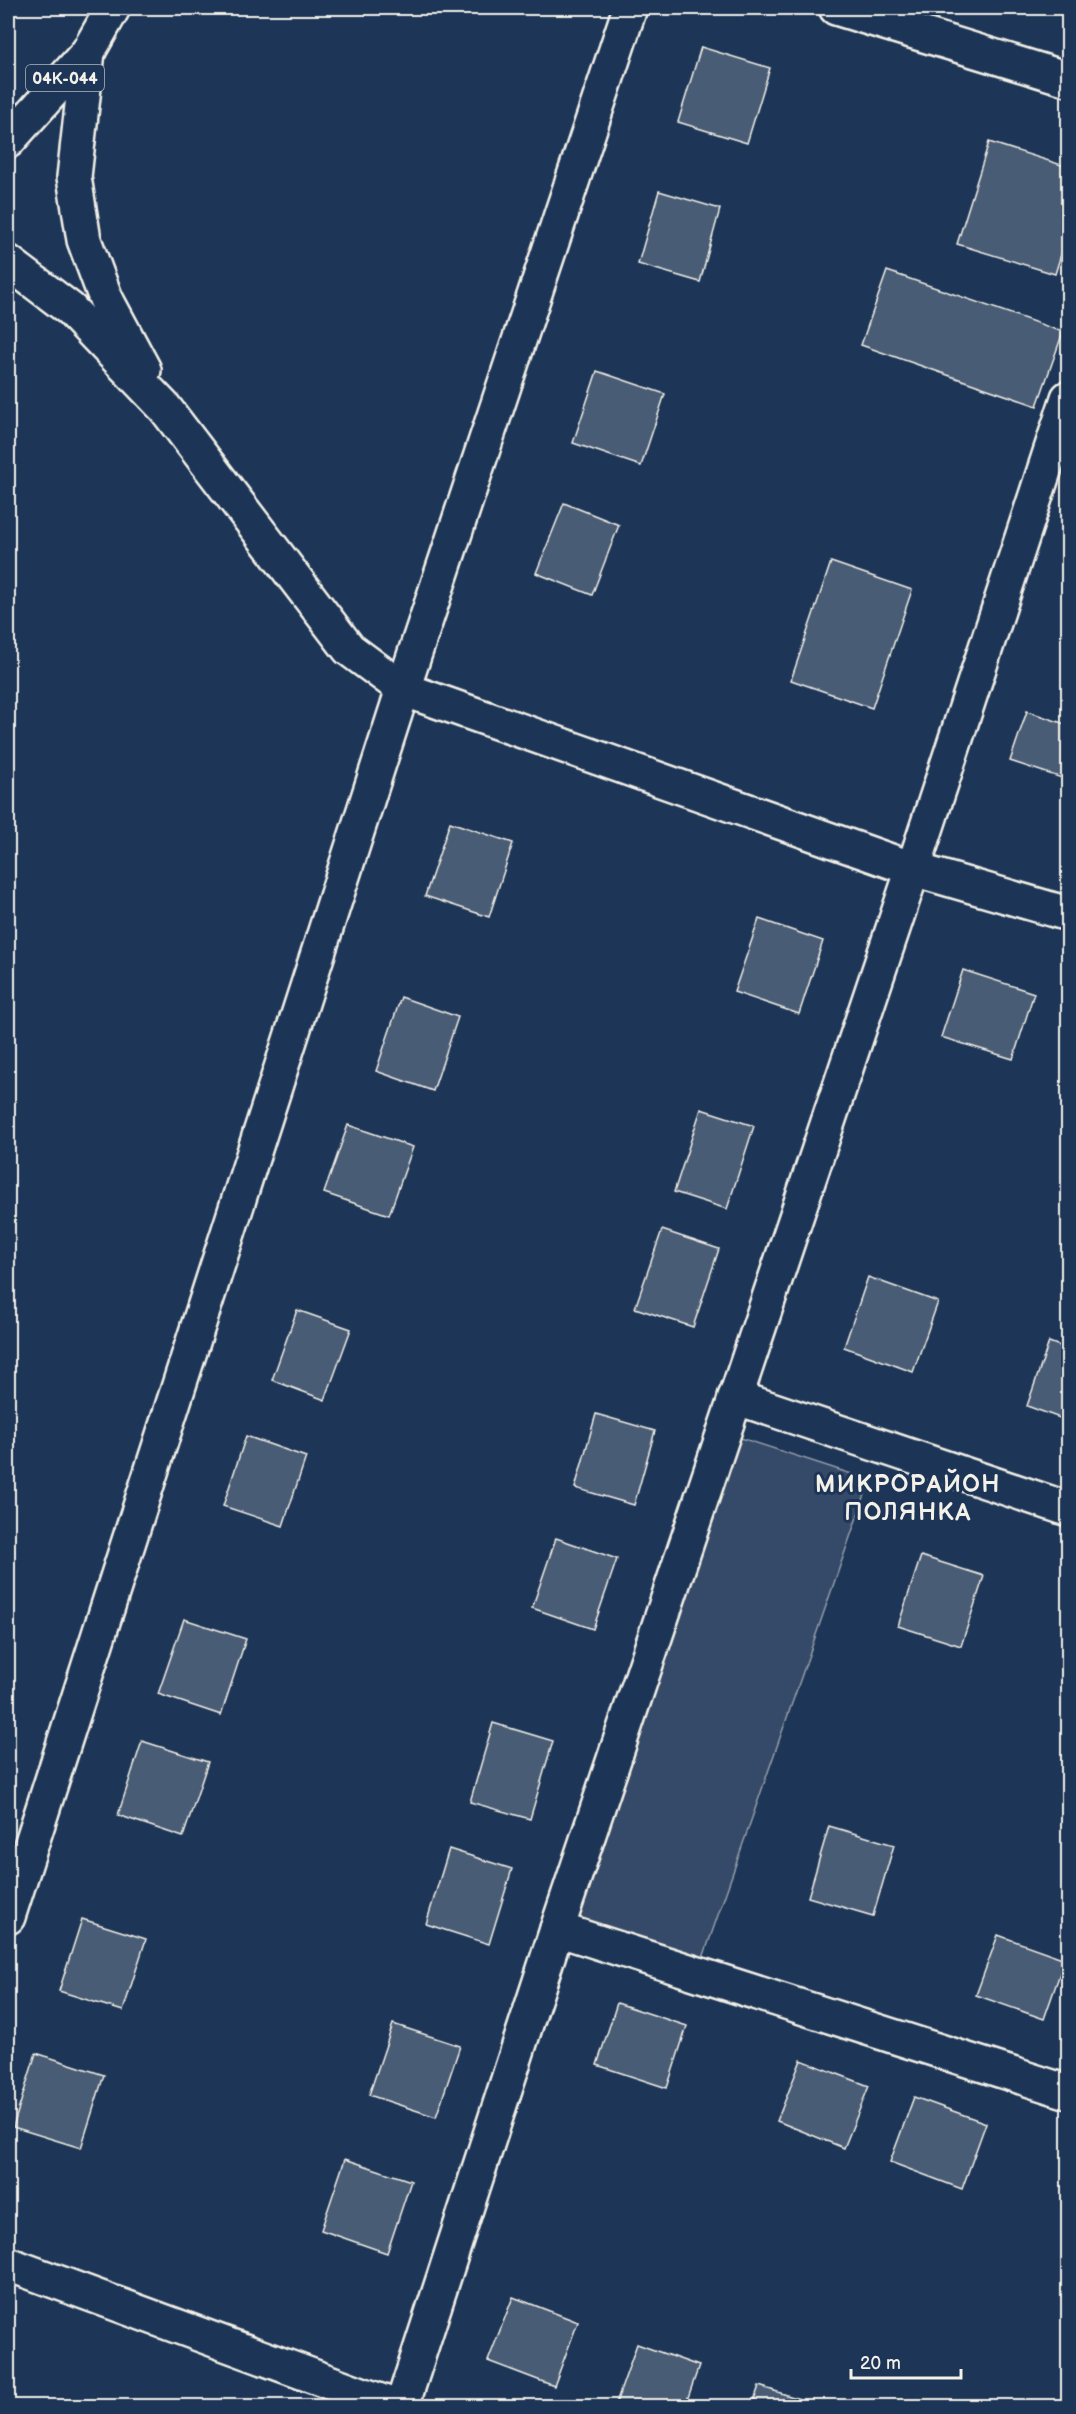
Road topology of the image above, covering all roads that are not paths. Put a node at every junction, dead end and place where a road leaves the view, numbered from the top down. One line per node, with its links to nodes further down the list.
1 (113, 8): 4 (street, 04К-044)
2 (630, 8): 10 (street)
3 (836, 8): 5 (street)
4 (88, 52): 6 (street, 04К-044); 9 (street)
5 (1068, 79)
6 (8, 141)
7 (8, 262): 9 (street)
8 (1068, 398): 11 (street)
9 (165, 408): 10 (street)
10 (403, 689): 11 (street); 15 (street)
11 (913, 869): 12 (street); 13 (street)
12 (1068, 914)
13 (735, 1397): 14 (street); 16 (street)
14 (1068, 1509)
15 (8, 1917)
16 (556, 1929): 17 (street); 20 (street)
17 (1068, 2092)
18 (8, 2264): 19 (street)
19 (394, 2406)
20 (402, 2406)

